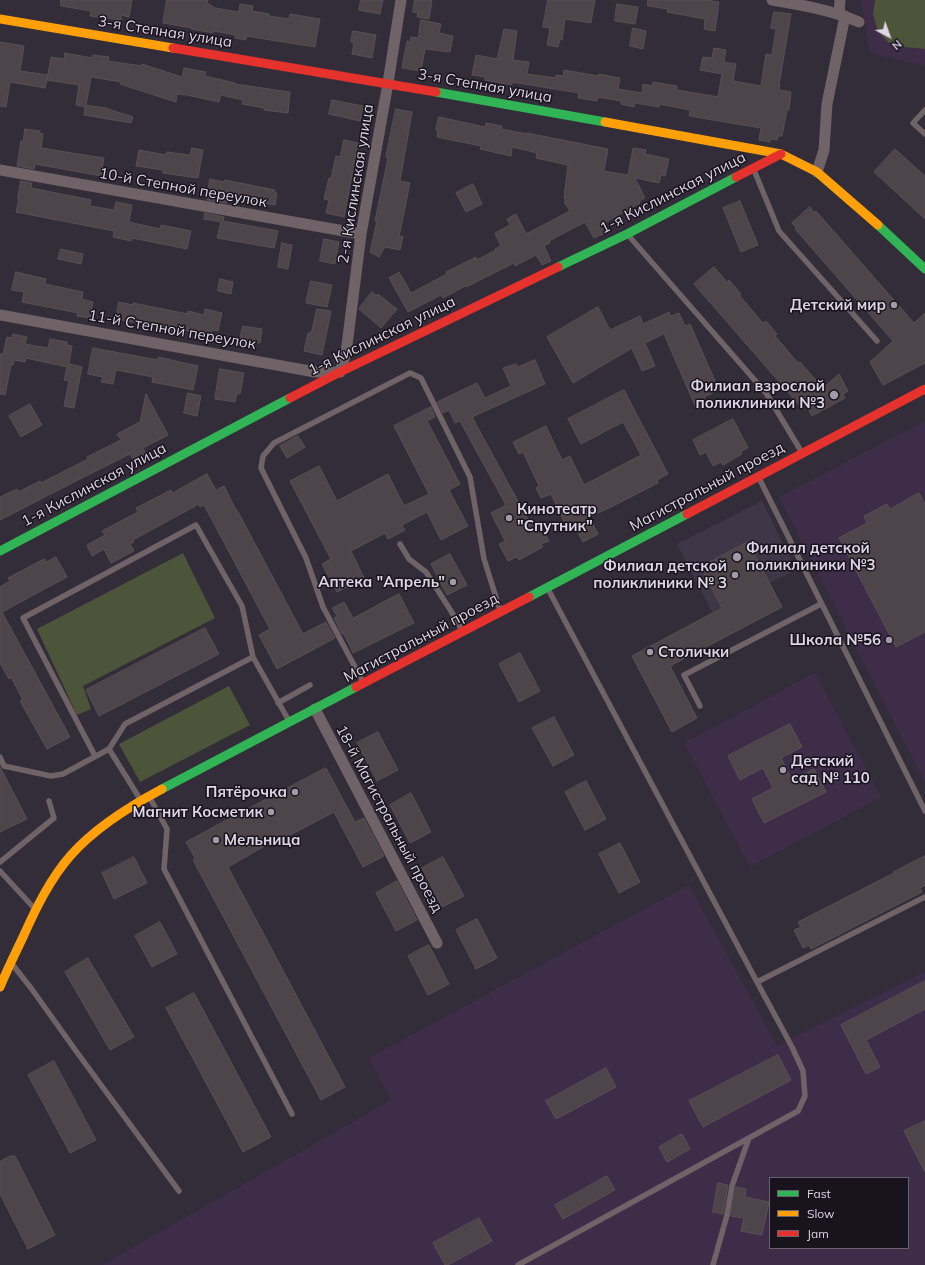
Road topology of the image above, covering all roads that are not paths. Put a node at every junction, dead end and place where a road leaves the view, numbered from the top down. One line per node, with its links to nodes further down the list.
1 (401, 0): 7 (street, 2-я Кислинская улица)
2 (772, 0): 4 (street)
3 (840, 0): 4 (street)
4 (842, 15): 6 (street); 13 (street)
5 (0, 19): 7 (street, 3-я Степная улица)
6 (859, 22)
7 (388, 83): 10 (street, 3-я Степная улица); 14 (street, 2-я Кислинская улица)
8 (925, 110): 9 (lane)
9 (925, 134)
10 (781, 154): 11 (street, 1-я Кислинская улица); 13 (street, 3-я Степная улица)
11 (753, 168): 15 (street, 1-я Кислинская улица); 18 (lane)
12 (0, 170): 14 (street, 10-й Степной переулок)
13 (816, 172): 16 (street, 3-я Степная улица)
14 (361, 234): 19 (street, 2-я Кислинская улица)
15 (627, 234): 19 (street, 1-я Кислинская улица); 21 (lane)
16 (925, 269)
17 (0, 315): 19 (street, 11-й Степной переулок)
18 (877, 341)
19 (340, 372): 24 (street, 1-я Кислинская улица)
20 (925, 389): 21 (street, Магистральный проезд)
21 (802, 453): 22 (street, Магистральный проезд)
22 (758, 476): 25 (street, Магистральный проезд); 26 (lane)
23 (400, 544): 28 (lane)
24 (0, 551)
25 (547, 588): 27 (street, Магистральный проезд); 48 (lane)
26 (821, 604): 33 (lane); 41 (lane)
27 (501, 612): 28 (street, Магистральный проезд); 30 (lane)
28 (463, 632): 30 (street, Магистральный проезд)
29 (253, 657): 32 (lane); 36 (lane); 37 (lane)
30 (364, 684): 34 (street, Магистральный проезд)
31 (310, 685): 32 (lane)
32 (278, 703): 35 (lane)
33 (700, 706)
34 (315, 710): 35 (street, Магистральный проезд); 46 (street, 18-й Магистральный проезд)
35 (289, 723): 39 (street, Магистральный проезд)
36 (110, 749): 37 (lane); 39 (lane)
37 (95, 756): 38 (lane)
38 (0, 757)
39 (145, 799): 45 (street, Магистральный проезд); 50 (lane)
40 (49, 801): 42 (lane)
41 (925, 811)
42 (0, 862)
43 (0, 871): 45 (lane)
44 (925, 897): 48 (lane)
45 (36, 910): 47 (street, Магистральный проезд)
46 (437, 943)
47 (11, 962): 49 (street, Магистральный проезд); 52 (lane)
48 (757, 982): 51 (lane)
49 (0, 987)
50 (292, 1114)
51 (749, 1138): 53 (lane); 54 (lane)
52 (179, 1191)
53 (518, 1265)
54 (713, 1265)

